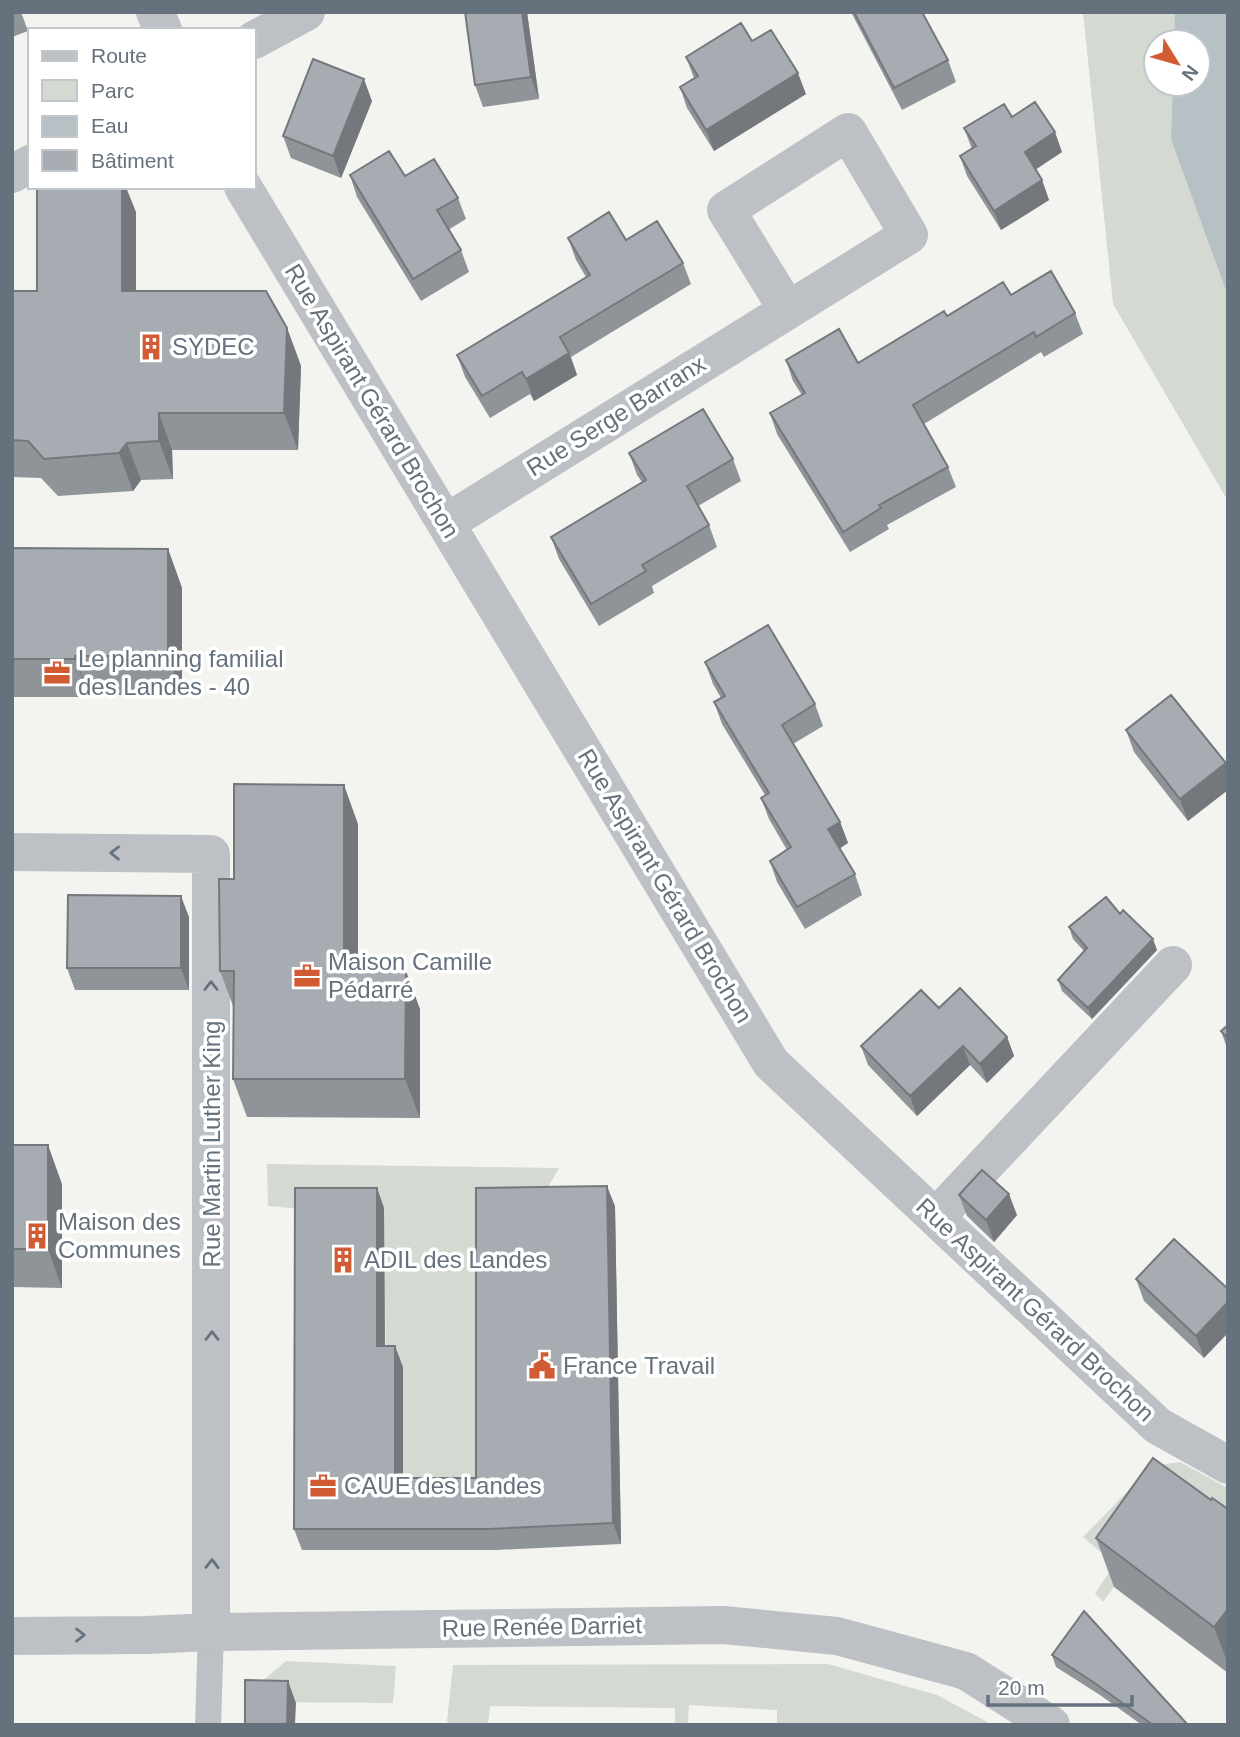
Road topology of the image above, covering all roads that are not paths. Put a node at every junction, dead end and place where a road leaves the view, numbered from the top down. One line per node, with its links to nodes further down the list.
1 (155, 12): 3 (street)
2 (306, 12): 4 (street)
3 (162, 28)
4 (256, 39)
5 (28, 165): 6 (street)
6 (12, 174)
7 (244, 189): 9 (street, Rue Aspirant Gérard Brochon)
8 (787, 309): 8 (street, Rue Serge Barranx); 9 (street, Rue Serge Barranx)
9 (446, 523): 12 (street, Rue Aspirant Gérard Brochon)
10 (12, 852): 14 (street, Rue Martin Luther King, one-way to 10)
11 (1173, 965): 12 (street)
12 (936, 1217): 13 (street, Rue Aspirant Gérard Brochon)
13 (1228, 1465)
14 (211, 1632): 15 (street, Rue Renée Darriet, one-way to 14); 16 (lane); 17 (street, Rue Renée Darriet)
15 (12, 1636)
16 (208, 1725)
17 (1051, 1725)

